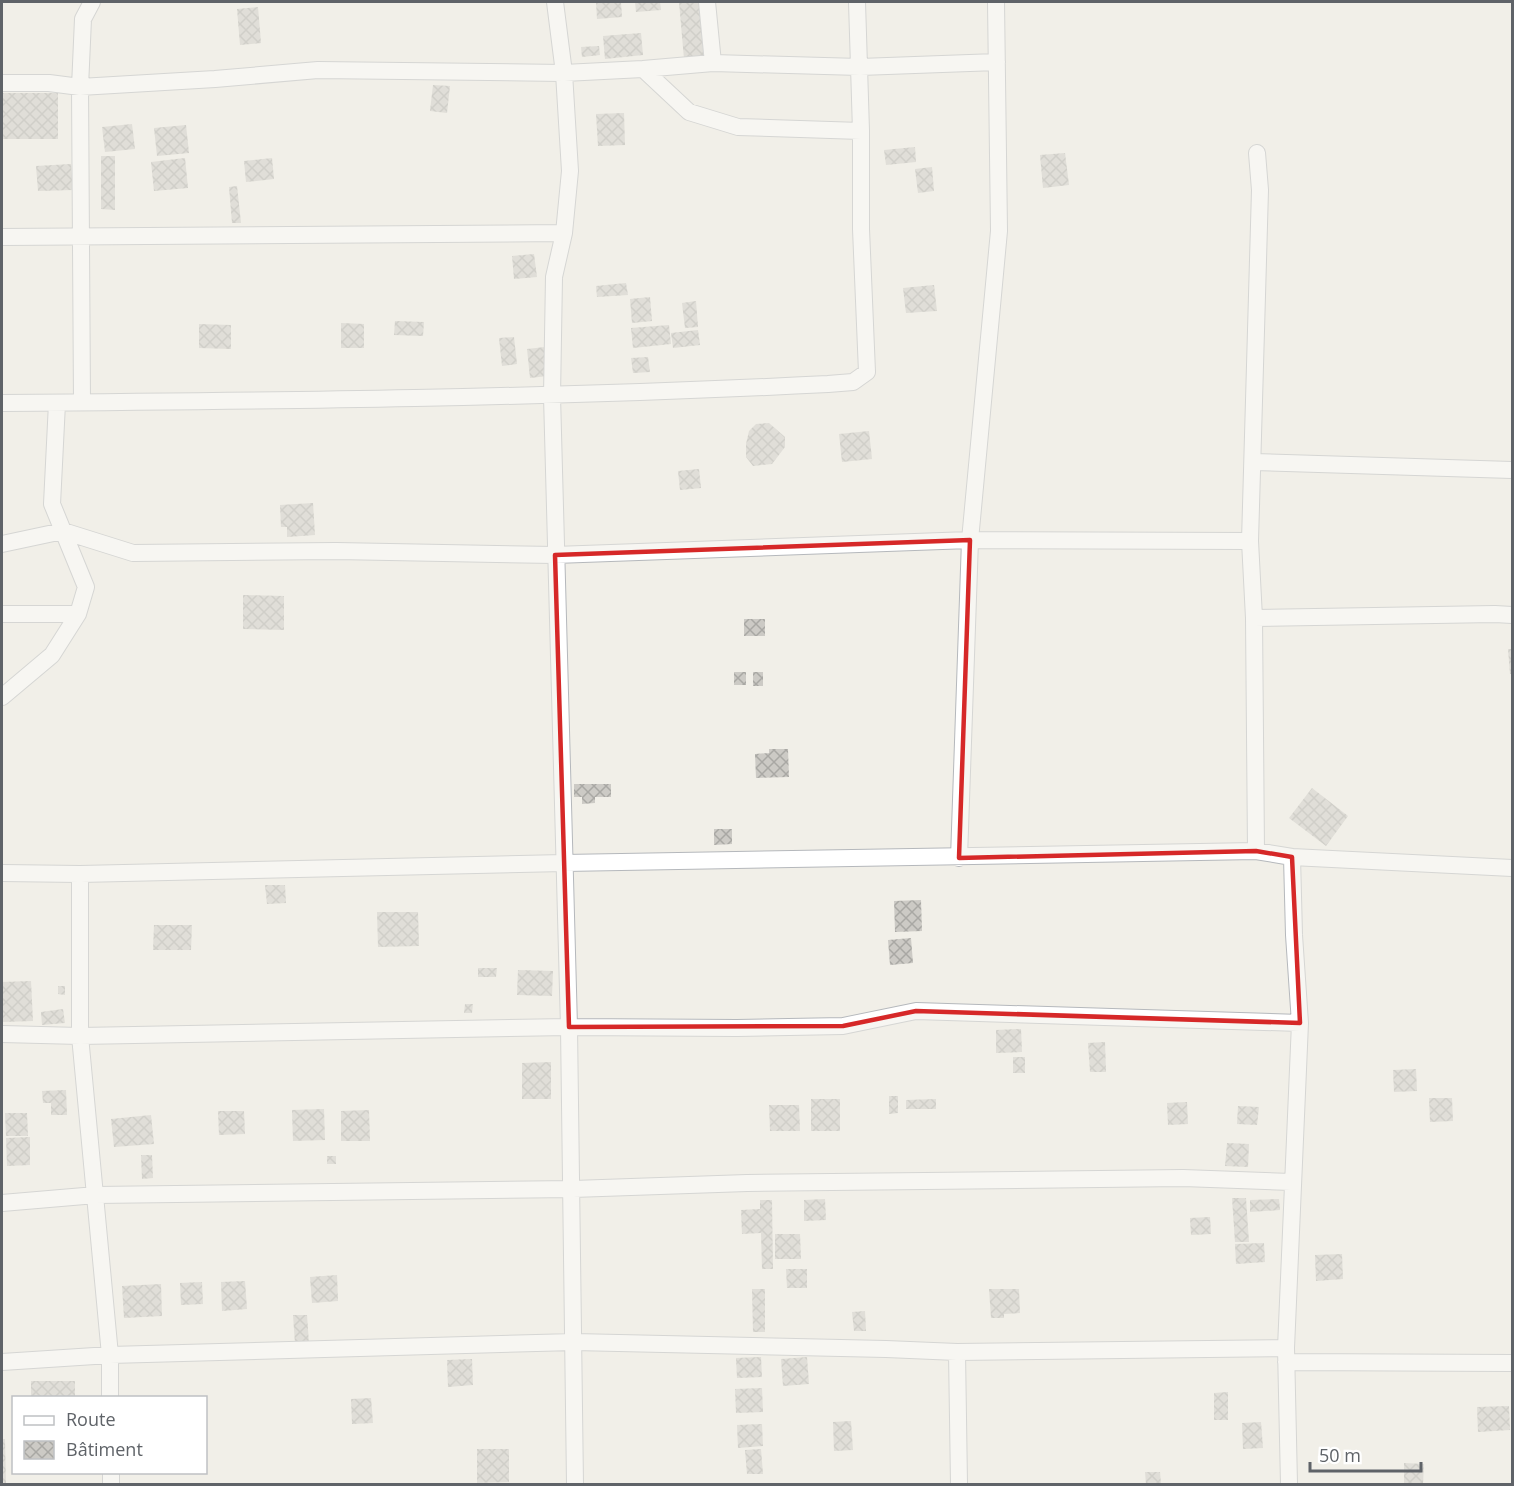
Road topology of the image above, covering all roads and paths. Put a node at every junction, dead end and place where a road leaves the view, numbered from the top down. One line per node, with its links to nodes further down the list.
1 (92, 2): 12 (street)
2 (555, 2): 10 (street)
3 (707, 2): 7 (street)
4 (857, 2): 8 (street)
5 (996, 2): 6 (street)
6 (997, 62): 8 (street); 25 (street)
7 (713, 63): 8 (street); 9 (street)
8 (860, 67): 13 (street)
9 (643, 69): 10 (street); 13 (street)
10 (564, 73): 12 (street); 15 (street)
11 (2, 83): 12 (street)
12 (80, 87): 16 (street)
13 (861, 131): 18 (street)
14 (1257, 153): 22 (street)
15 (564, 233): 16 (street); 18 (street)
16 (80, 235): 17 (street); 19 (street)
17 (2, 237)
18 (552, 396): 19 (street); 28 (street)
19 (82, 402): 21 (street)
20 (2, 403): 21 (street)
21 (57, 403): 24 (street)
22 (1253, 462): 23 (street); 26 (street)
23 (1512, 470)
24 (63, 531): 27 (street); 28 (street); 30 (street)
25 (970, 540): 26 (street); 28 (street); 36 (street)
26 (1250, 541): 32 (street)
27 (2, 544)
28 (555, 555): 37 (street)
29 (2, 614): 30 (street)
30 (78, 614): 33 (street)
31 (1512, 615): 32 (street)
32 (1254, 618): 34 (street)
33 (2, 697)
34 (1256, 851): 35 (street); 36 (street)
35 (1292, 857): 38 (street); 41 (street)
36 (959, 858): 37 (street)
37 (564, 863): 40 (street); 42 (street)
38 (1512, 868)
39 (2, 873): 40 (street)
40 (80, 874): 44 (street)
41 (1300, 1023): 42 (street); 45 (street)
42 (569, 1027): 44 (street); 46 (street)
43 (2, 1034): 44 (street)
44 (81, 1036): 47 (street)
45 (1291, 1182): 46 (street); 52 (street)
46 (573, 1189): 47 (street); 49 (street)
47 (96, 1195): 48 (street); 51 (street)
48 (2, 1203)
49 (574, 1342): 50 (street); 51 (street); 56 (street)
50 (957, 1352): 52 (street); 57 (street)
51 (110, 1355): 53 (street); 55 (street)
52 (1286, 1355): 54 (street); 58 (street)
53 (2, 1362)
54 (1512, 1363)
55 (110, 1396)
56 (575, 1485)
57 (959, 1485)
58 (1289, 1485)

